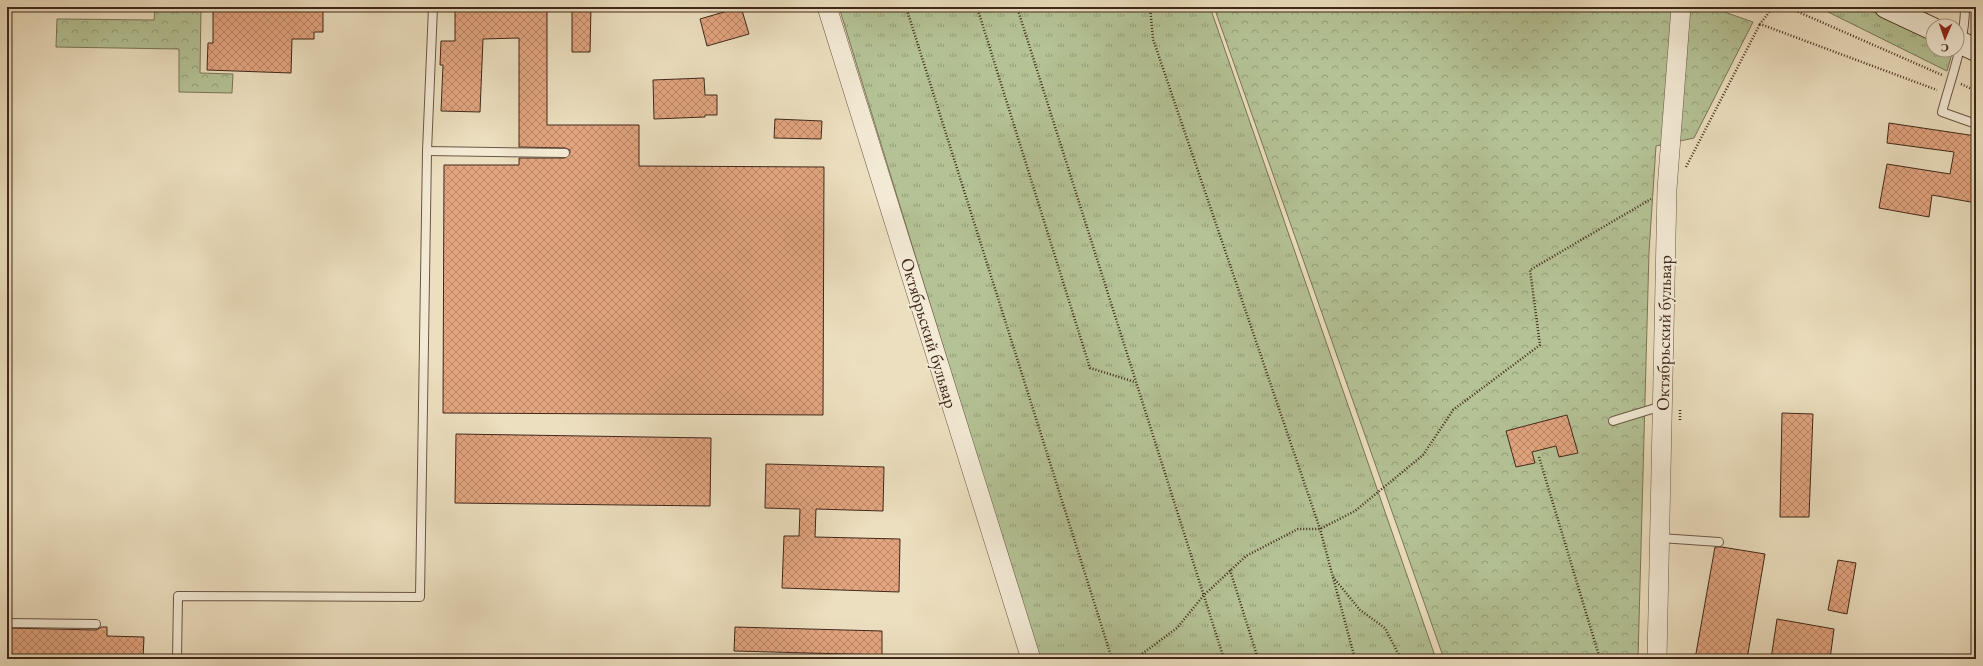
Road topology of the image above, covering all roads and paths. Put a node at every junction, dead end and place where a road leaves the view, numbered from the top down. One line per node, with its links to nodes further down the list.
1 (433, 7): 20 (lane)
2 (828, 7): 37 (street, Октябрьский бульвар)
3 (906, 7): 38 (path)
4 (977, 7): 24 (path)
5 (1017, 7): 24 (path)
6 (1150, 7): 28 (path)
7 (1681, 7): 23 (street, Октябрьский бульвар)
8 (1773, 7): 13 (path)
9 (1787, 7): 16 (path)
10 (1886, 7): 14 (main road)
11 (1965, 7): 12 (lane)
12 (1965, 18)
13 (1760, 24): 18 (path); 22 (path)
14 (1925, 25)
15 (1959, 58): 16 (lane)
16 (1951, 79): 17 (path); 18 (lane)
17 (1976, 91)
18 (1947, 94): 19 (lane)
19 (1976, 124)
20 (427, 151): 21 (lane); 36 (lane)
21 (565, 153)
22 (1686, 168)
23 (1667, 189): 25 (street, Октябрьский бульвар); 28 (path)
24 (1135, 382): 33 (path)
25 (1663, 406): 26 (lane); 29 (street, Октябрьский бульвар)
26 (1613, 421)
27 (1539, 458): 44 (path)
28 (1320, 530): 31 (path); 32 (path)
29 (1660, 538): 30 (lane); 45 (street, Октябрьский бульвар)
30 (1719, 542)
31 (1230, 570): 33 (path); 41 (path)
32 (1332, 575): 42 (path); 43 (path)
33 (1204, 595): 39 (path); 40 (path)
34 (7, 624): 35 (lane)
35 (96, 624)
36 (177, 659)
37 (1031, 659)
38 (1112, 659)
39 (1135, 659)
40 (1224, 659)
41 (1258, 659)
42 (1355, 659)
43 (1401, 659)
44 (1600, 659)
45 (1657, 659)

